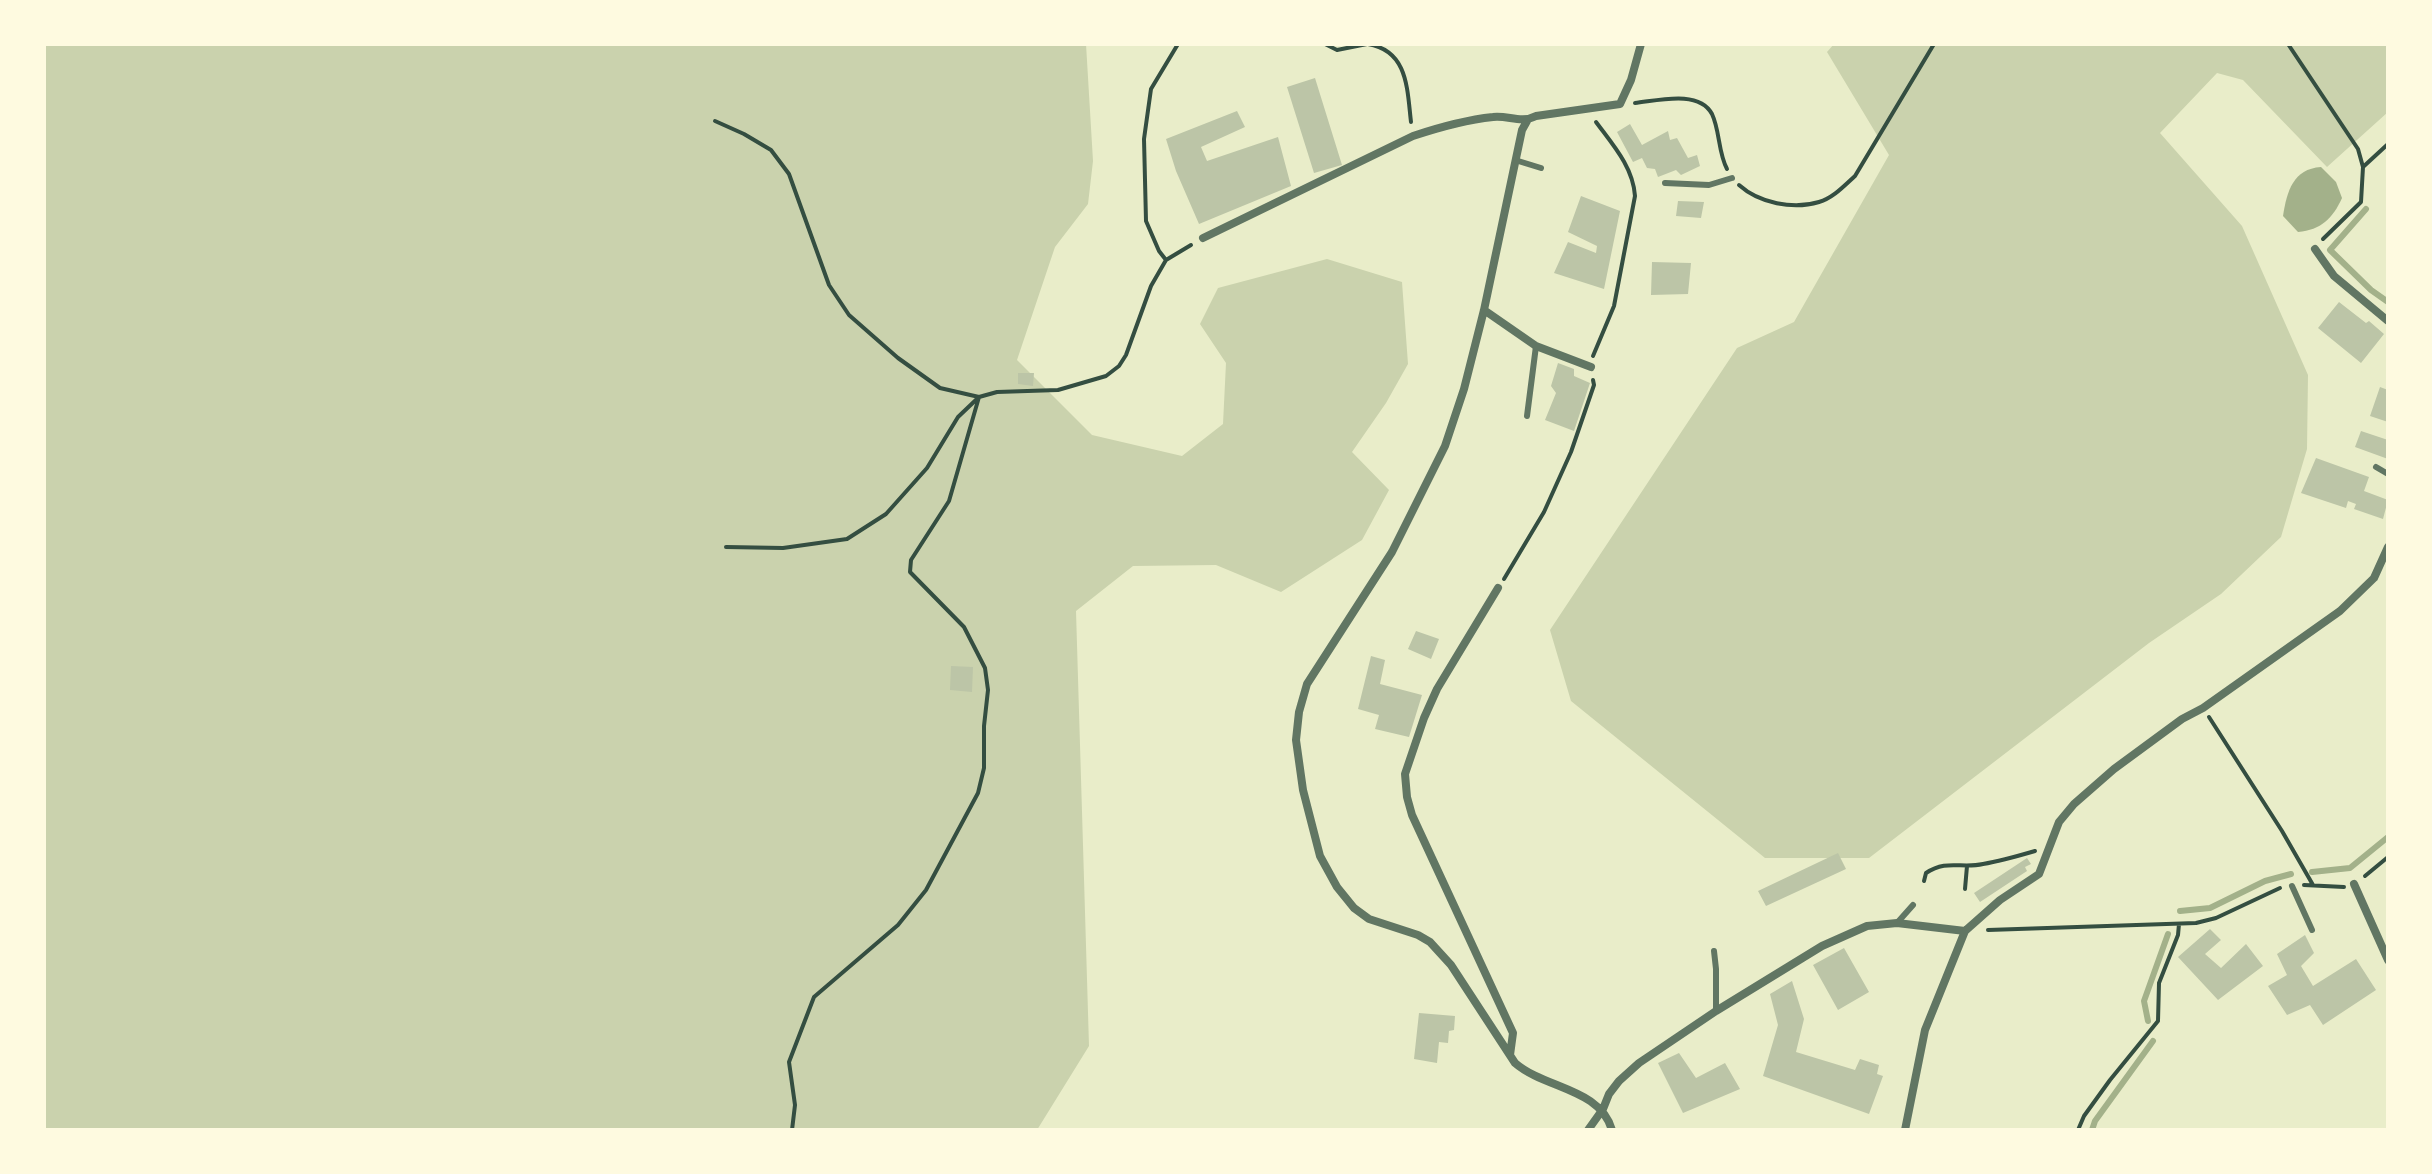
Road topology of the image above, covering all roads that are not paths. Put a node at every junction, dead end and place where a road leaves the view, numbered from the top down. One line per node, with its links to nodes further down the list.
1 (1641, 44): 2 (street)
2 (1527, 121): 3 (street); 7 (street)
3 (1515, 160): 4 (lane); 9 (street)
4 (1541, 168)
5 (1732, 178): 6 (lane)
6 (1665, 183)
7 (1203, 238)
8 (2315, 249): 10 (street)
9 (1484, 310): 11 (street); 27 (street)
10 (2388, 321)
11 (1536, 346): 12 (street); 13 (lane)
12 (1591, 367)
13 (1527, 416)
14 (2376, 467): 15 (lane)
15 (2388, 474)
16 (2388, 547): 23 (street)
17 (1498, 588): 27 (street)
18 (2354, 884): 25 (street)
19 (2292, 886): 22 (lane)
20 (1913, 905): 21 (lane)
21 (1897, 923): 23 (street); 26 (street)
22 (2312, 930)
23 (1965, 931): 31 (street)
24 (1714, 951): 26 (lane)
25 (2388, 960)
26 (1716, 1011): 28 (street)
27 (1510, 1056): 28 (street)
28 (1603, 1109): 29 (street); 30 (street)
29 (1588, 1130)
30 (1612, 1130)
31 (1905, 1130)

